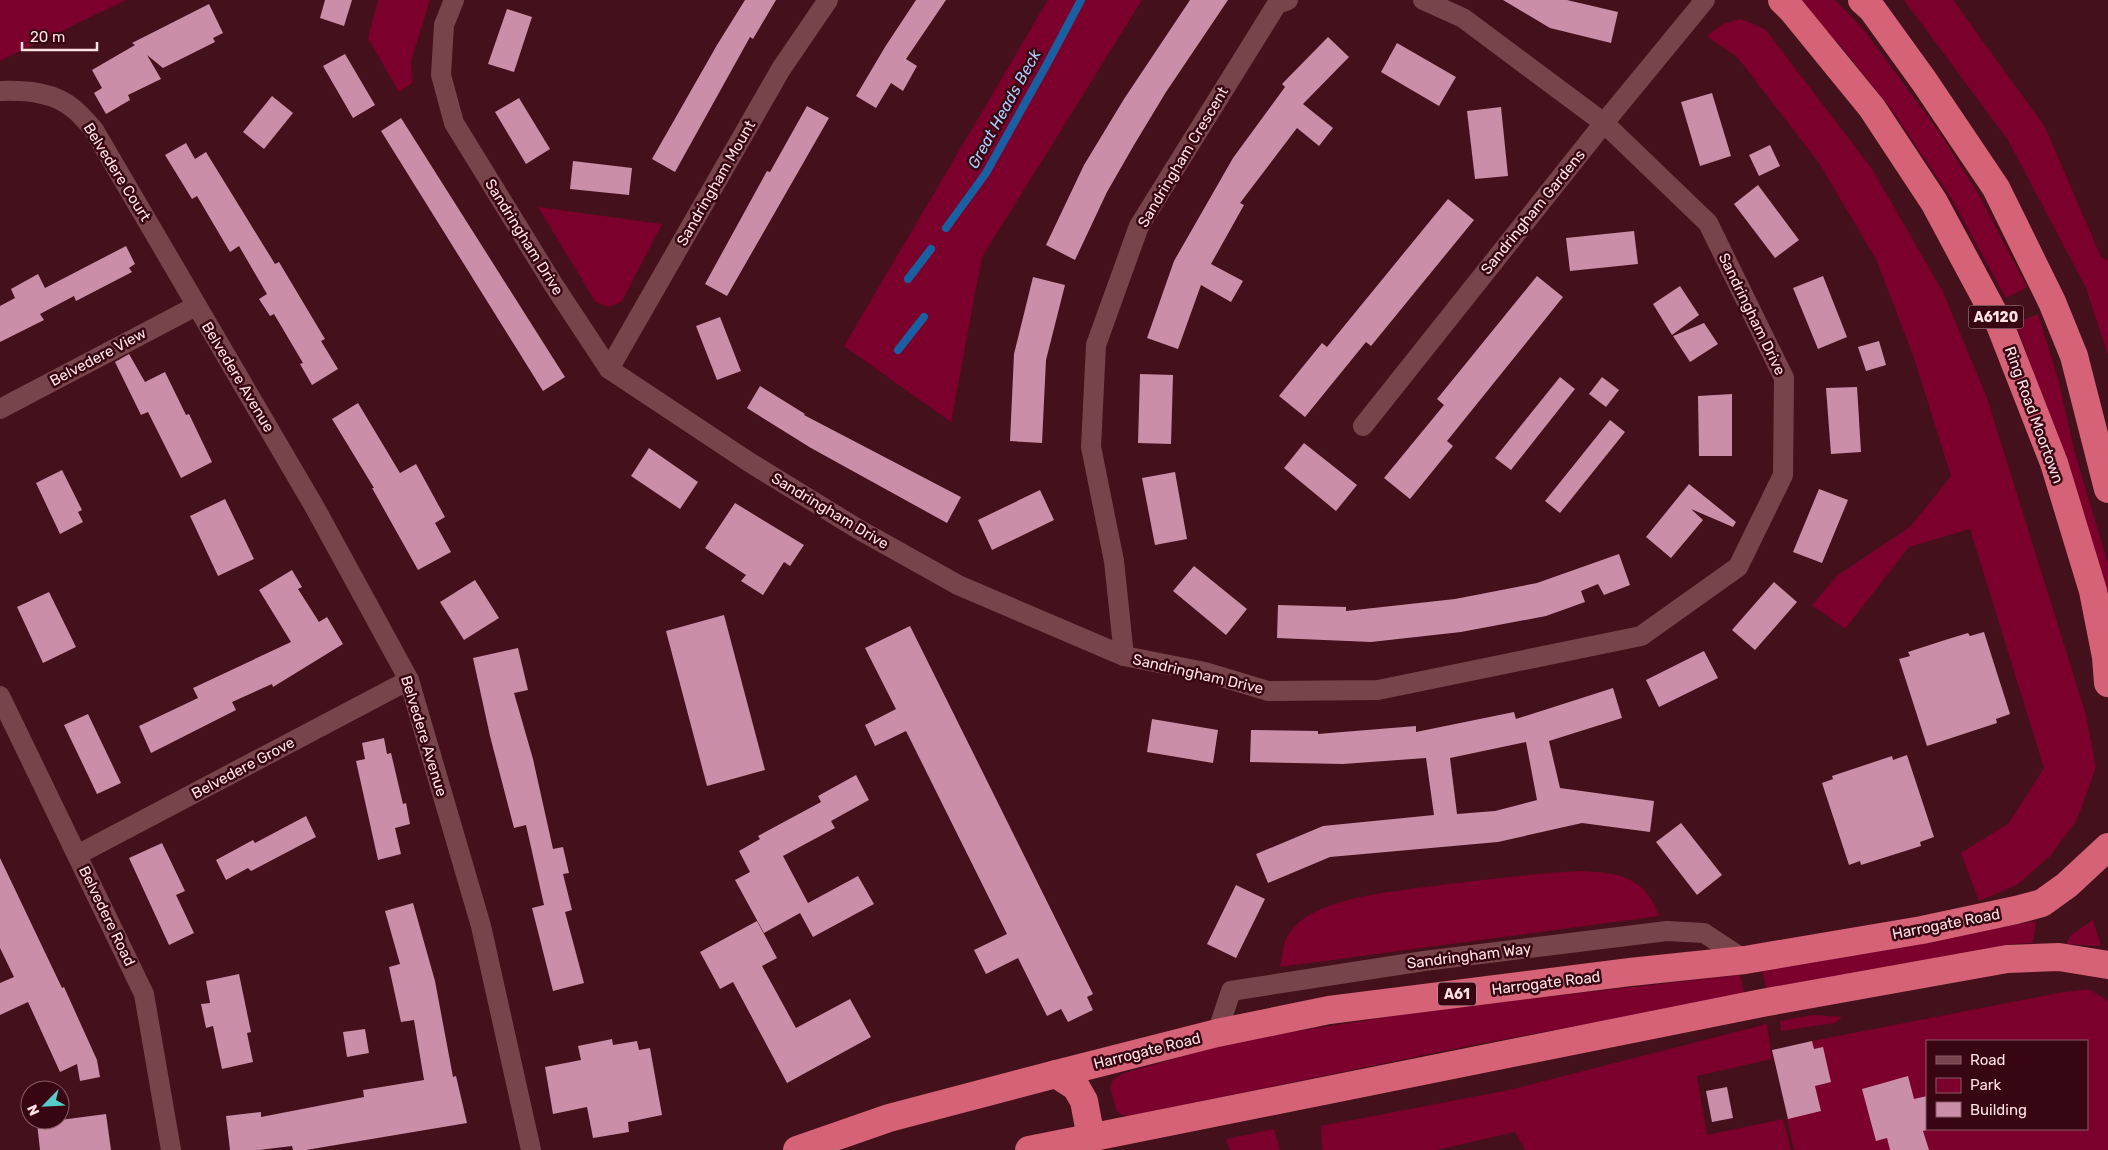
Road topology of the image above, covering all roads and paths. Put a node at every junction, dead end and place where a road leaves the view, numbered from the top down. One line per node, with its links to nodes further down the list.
1 (454, 0): 11 (street, Sandringham Drive)
2 (828, 0): 11 (street, Sandringham Mount)
3 (1288, 0): 15 (street, Sandringham Crescent)
4 (1423, 0): 9 (street)
5 (1705, 0): 9 (street, Sandringham Gardens)
6 (1782, 0): 17 (highway, Ring Road Moortown / A6120)
7 (1862, 0): 14 (highway)
8 (0, 91): 10 (street, Belvedere Court)
9 (1604, 123): 13 (street, Sandringham Gardens); 15 (street, Sandringham Drive)
10 (196, 306): 12 (street, Belvedere View); 16 (street, Belvedere Avenue)
11 (609, 369): 15 (street, Sandringham Drive)
12 (0, 409)
13 (1363, 426)
14 (2108, 489)
15 (1124, 656)
16 (409, 680): 20 (street, Belvedere Grove); 28 (street, Belvedere Avenue)
17 (2108, 683)
18 (0, 696): 20 (street, Belvedere Road)
19 (2108, 847): 21 (highway, Harrogate Road / A61)
20 (77, 855): 27 (street, Belvedere Road)
21 (1745, 960): 23 (highway, Harrogate Road / A61); 23 (street, Sandringham Way)
22 (2108, 964): 25 (highway)
23 (1217, 1033): 24 (highway, Harrogate Road / A61)
24 (1056, 1074): 25 (highway); 26 (highway, Harrogate Road / A61)
25 (1091, 1138): 30 (highway)
26 (838, 1143): 29 (highway, Harrogate Road / A61)
27 (171, 1150)
28 (531, 1150)
29 (796, 1150)
30 (1028, 1150)

